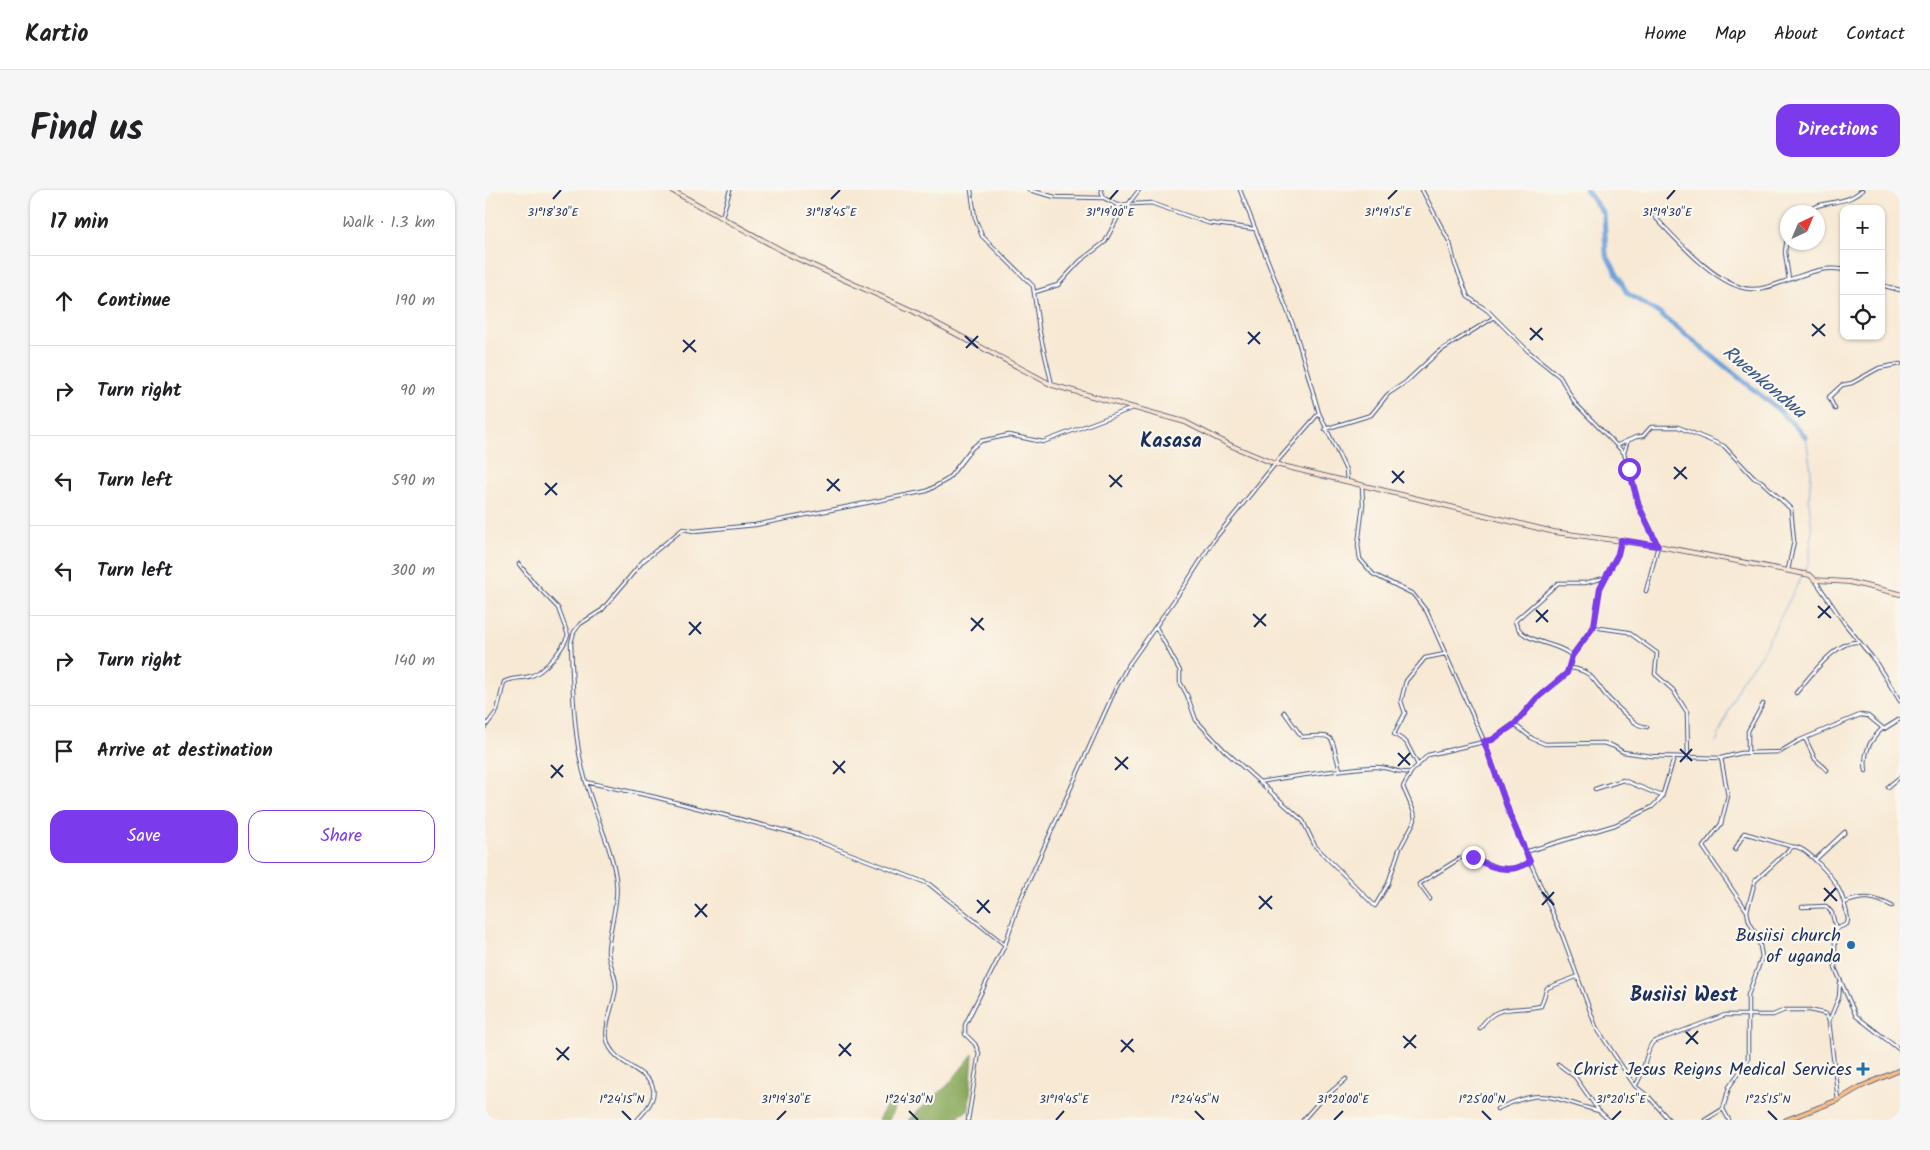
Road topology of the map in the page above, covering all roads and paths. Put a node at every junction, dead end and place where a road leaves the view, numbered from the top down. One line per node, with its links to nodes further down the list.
1 (671, 190): 16 (street)
2 (730, 190): 16 (street)
3 (971, 190): 23 (street)
4 (1029, 190): 10 (street)
5 (1101, 190): 10 (street)
6 (1139, 190): 11 (street)
7 (1240, 190): 17 (street)
8 (1422, 190): 24 (street)
9 (1862, 190): 13 (street)
10 (1104, 198): 12 (street)
11 (1128, 202): 12 (street); 14 (street); 17 (street)
12 (1117, 205): 14 (street)
13 (1820, 205)
14 (1123, 212): 23 (street)
15 (1654, 216): 20 (street)
16 (722, 217): 26 (street)
17 (1255, 229): 29 (street)
18 (1785, 250): 20 (street)
19 (1840, 270): 20 (street)
20 (1789, 280)
21 (1885, 286): 22 (street)
22 (1900, 290)
23 (1035, 292): 26 (street)
24 (1493, 318): 30 (street); 32 (street)
25 (1900, 364): 28 (street)
26 (1052, 385): 27 (street)
27 (1134, 407): 34 (street); 48 (street)
28 (1835, 409)
29 (1319, 413): 30 (street); 34 (street)
30 (1325, 430): 35 (street)
31 (1627, 443): 32 (street); 33 (street); 40 (street)
32 (1619, 445): 33 (street)
33 (1624, 452): 38 (street)
34 (1275, 464): 35 (street); 45 (street)
35 (1347, 482): 36 (street)
36 (1361, 486): 37 (street); 50 (street)
37 (1621, 540): 38 (street); 41 (street)
38 (1658, 546): 40 (street); 43 (street)
39 (519, 564): 47 (street)
40 (1788, 571): 42 (street)
41 (1604, 578): 46 (street); 51 (street)
42 (1815, 580): 44 (street); 49 (street)
43 (1646, 591)
44 (1900, 594)
45 (1156, 627): 75 (street); 91 (street)
46 (1593, 627): 51 (street); 66 (street)
47 (568, 635): 48 (street); 59 (street)
48 (571, 639): 74 (street)
49 (1859, 642): 53 (street); 54 (street)
50 (1445, 654): 63 (street); 68 (street)
51 (1572, 656): 52 (street)
52 (1569, 668): 58 (street); 60 (street)
53 (1796, 694)
54 (1900, 700)
55 (1763, 704): 64 (street)
56 (1284, 712): 69 (street)
57 (1900, 719): 61 (street)
58 (1514, 724): 63 (street); 65 (street)
59 (485, 727)
60 (1647, 727)
61 (1883, 728): 62 (street); 71 (street)
62 (1805, 738): 64 (street); 70 (street)
63 (1484, 741): 68 (street); 82 (street)
64 (1748, 753): 67 (street)
65 (1674, 758): 66 (street); 78 (street)
66 (1689, 758): 67 (street)
67 (1721, 758): 89 (street)
68 (1418, 765): 72 (street)
69 (1340, 769): 72 (street); 75 (street)
70 (1827, 770)
71 (1866, 771)
72 (1411, 772): 75 (street)
73 (1900, 778): 76 (street)
74 (585, 782): 91 (street); 106 (street)
75 (1259, 782)
76 (1888, 787)
77 (1595, 789): 78 (street)
78 (1662, 796): 82 (street)
79 (1845, 832): 83 (street)
80 (1793, 847): 81 (street); 83 (street); 89 (street)
81 (1735, 850)
82 (1525, 852): 84 (street)
83 (1815, 860): 86 (street)
84 (1530, 862): 85 (street); 92 (street)
85 (1430, 899)
86 (1844, 903): 87 (street); 90 (street)
87 (1892, 906)
88 (1802, 907): 90 (street)
89 (1747, 911): 94 (street)
90 (1836, 929): 93 (street)
91 (1005, 945): 107 (street)
92 (1576, 977): 96 (street); 101 (street)
93 (1840, 982): 95 (street); 97 (street)
94 (1748, 1015): 95 (street); 101 (street); 104 (street)
95 (1829, 1022): 102 (street)
96 (1479, 1028)
97 (1900, 1050)
98 (1558, 1064): 105 (street)
99 (1900, 1070): 102 (main road)
100 (1346, 1079): 108 (street)
101 (1635, 1086): 110 (street)
102 (1838, 1100): 113 (main road)
103 (1497, 1109): 105 (street)
104 (1723, 1109): 111 (street); 112 (street)
105 (1599, 1111): 109 (street)
106 (637, 1120)
107 (968, 1120)
108 (1303, 1120)
109 (1609, 1120)
110 (1669, 1120)
111 (1705, 1120)
112 (1729, 1120)
113 (1786, 1120)

